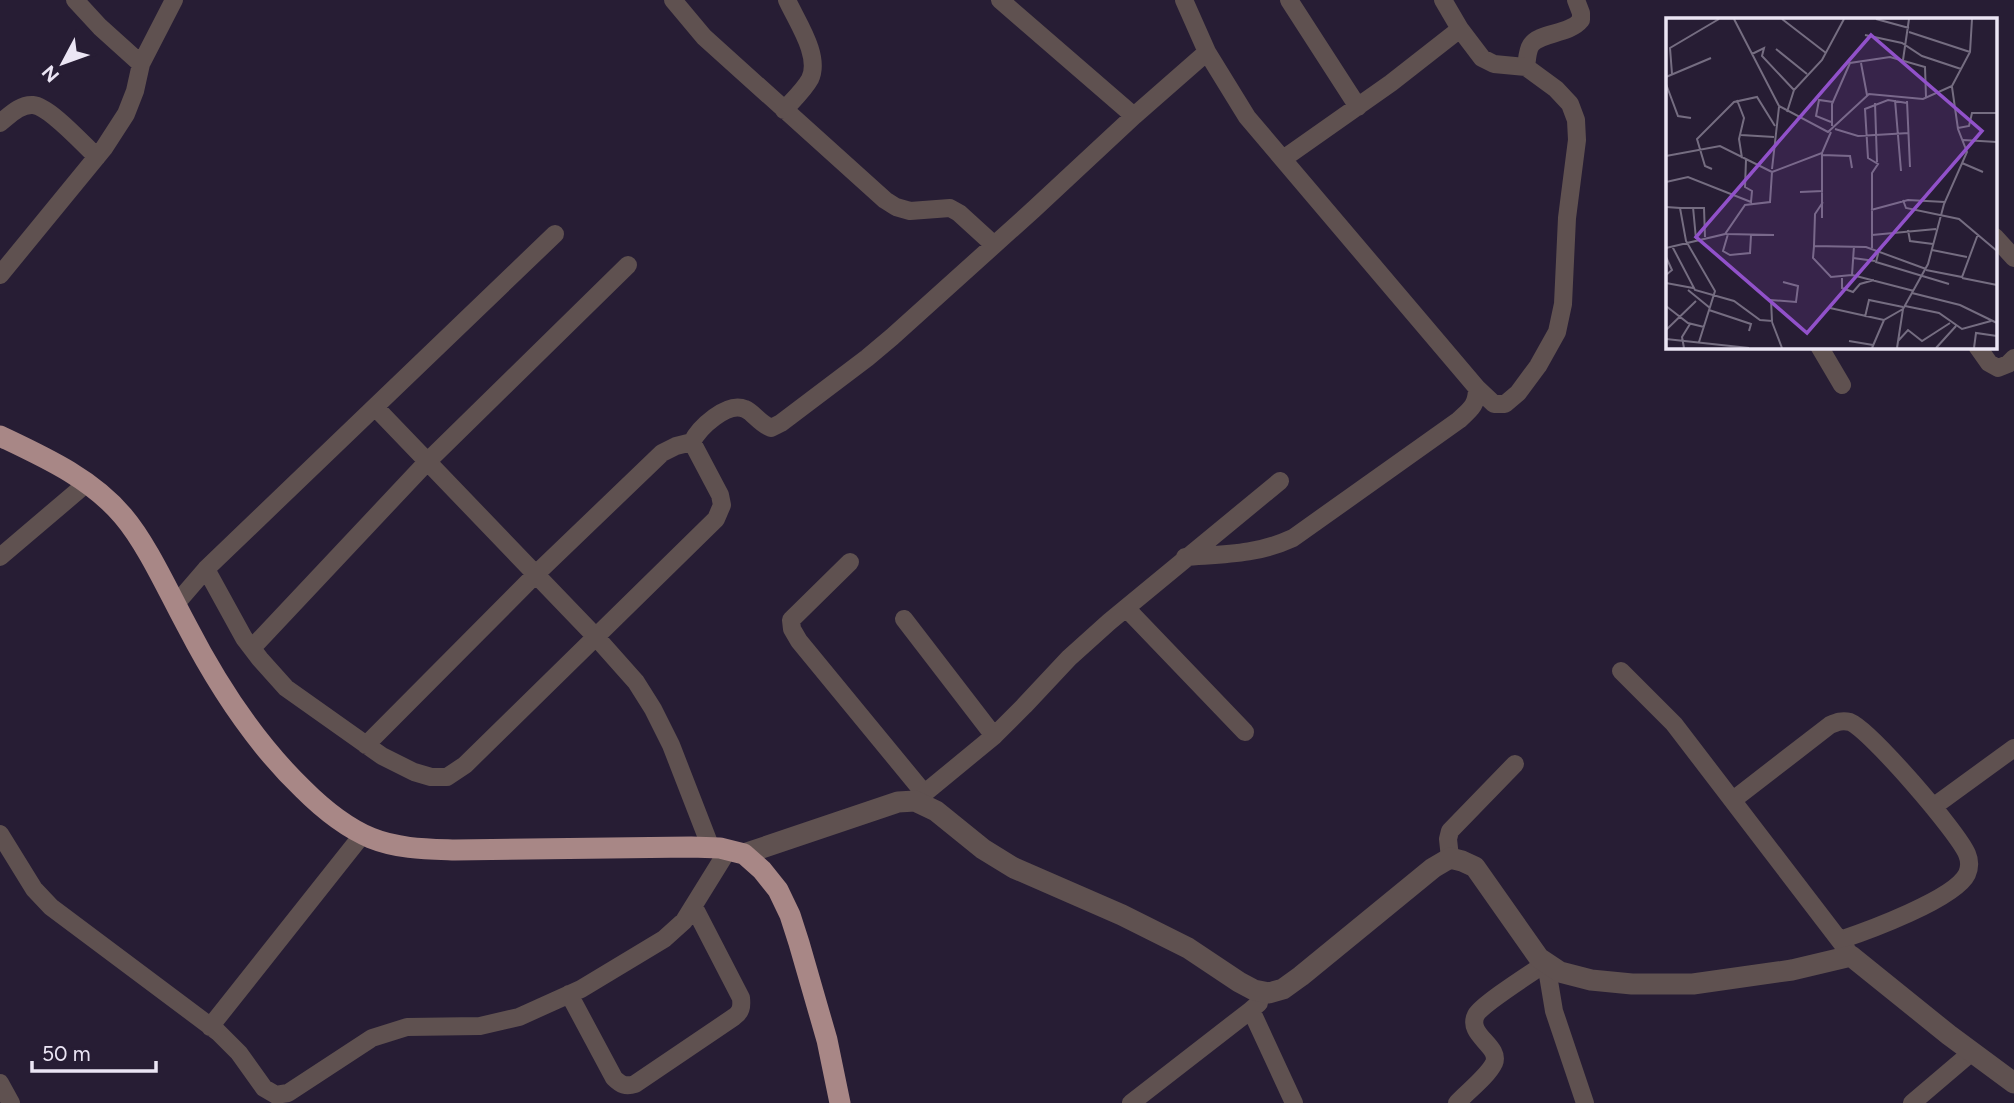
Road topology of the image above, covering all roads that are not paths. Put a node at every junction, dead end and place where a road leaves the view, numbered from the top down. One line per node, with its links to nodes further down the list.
1 (75, 0): 12 (street)
2 (174, 0): 12 (street)
3 (673, 0): 15 (street)
4 (787, 0): 15 (street)
5 (1000, 0): 16 (street)
6 (1184, 0): 11 (street)
7 (1289, 0): 14 (street)
8 (1443, 0): 10 (street)
9 (1576, 0): 13 (street)
10 (1460, 29): 13 (street); 14 (street)
11 (1207, 52): 16 (street); 19 (street)
12 (141, 64): 18 (street)
13 (1526, 67): 30 (street)
14 (1357, 107): 19 (street)
15 (784, 110): 22 (street)
16 (1133, 116): 22 (street)
17 (0, 123): 18 (street)
18 (97, 157): 25 (street)
19 (1283, 159): 30 (street)
20 (555, 234): 31 (street)
21 (1996, 238): 23 (street)
22 (993, 244): 33 (street)
23 (2014, 258)
24 (628, 265): 34 (street)
25 (0, 275)
26 (1820, 348): 29 (street)
27 (1978, 348): 28 (street)
28 (2014, 358)
29 (1842, 385)
30 (1477, 388): 38 (street)
31 (375, 407): 34 (street); 40 (street)
32 (0, 436): 36 (highway)
33 (692, 442): 41 (street); 45 (street)
34 (427, 462): 41 (street); 46 (street)
35 (1280, 481): 38 (street)
36 (87, 483): 37 (street); 42 (highway)
37 (0, 557)
38 (1185, 557): 43 (street)
39 (850, 562): 53 (street)
40 (206, 569): 42 (street); 46 (street)
41 (536, 574): 45 (street); 50 (street)
42 (175, 605): 57 (highway)
43 (1126, 608): 48 (street); 49 (street)
44 (904, 619): 49 (street)
45 (596, 637): 50 (street); 58 (street)
46 (252, 648): 50 (street)
47 (1621, 671): 54 (street)
48 (1245, 732)
49 (994, 736): 53 (street)
50 (366, 745)
51 (2014, 748): 55 (street)
52 (1515, 764): 59 (street)
53 (920, 797): 58 (street); 63 (street)
54 (1733, 800): 55 (street); 61 (street)
55 (1933, 807): 61 (street)
56 (0, 834): 66 (street)
57 (363, 834): 58 (highway); 66 (street)
58 (728, 850): 60 (street); 71 (highway)
59 (1450, 859): 62 (street); 63 (street)
60 (694, 907): 64 (street); 64 (street)
61 (1846, 948): 62 (street); 67 (street)
62 (1546, 963): 74 (street); 75 (street)
63 (1269, 993): 65 (street)
64 (569, 994): 66 (street)
65 (1251, 1010): 72 (street); 73 (street)
66 (210, 1027)
67 (1972, 1052): 69 (street); 76 (street)
68 (0, 1083): 70 (street)
69 (2014, 1083)
70 (11, 1103)
71 (840, 1103)
72 (1131, 1103)
73 (1294, 1103)
74 (1457, 1103)
75 (1585, 1103)
76 (1912, 1103)

